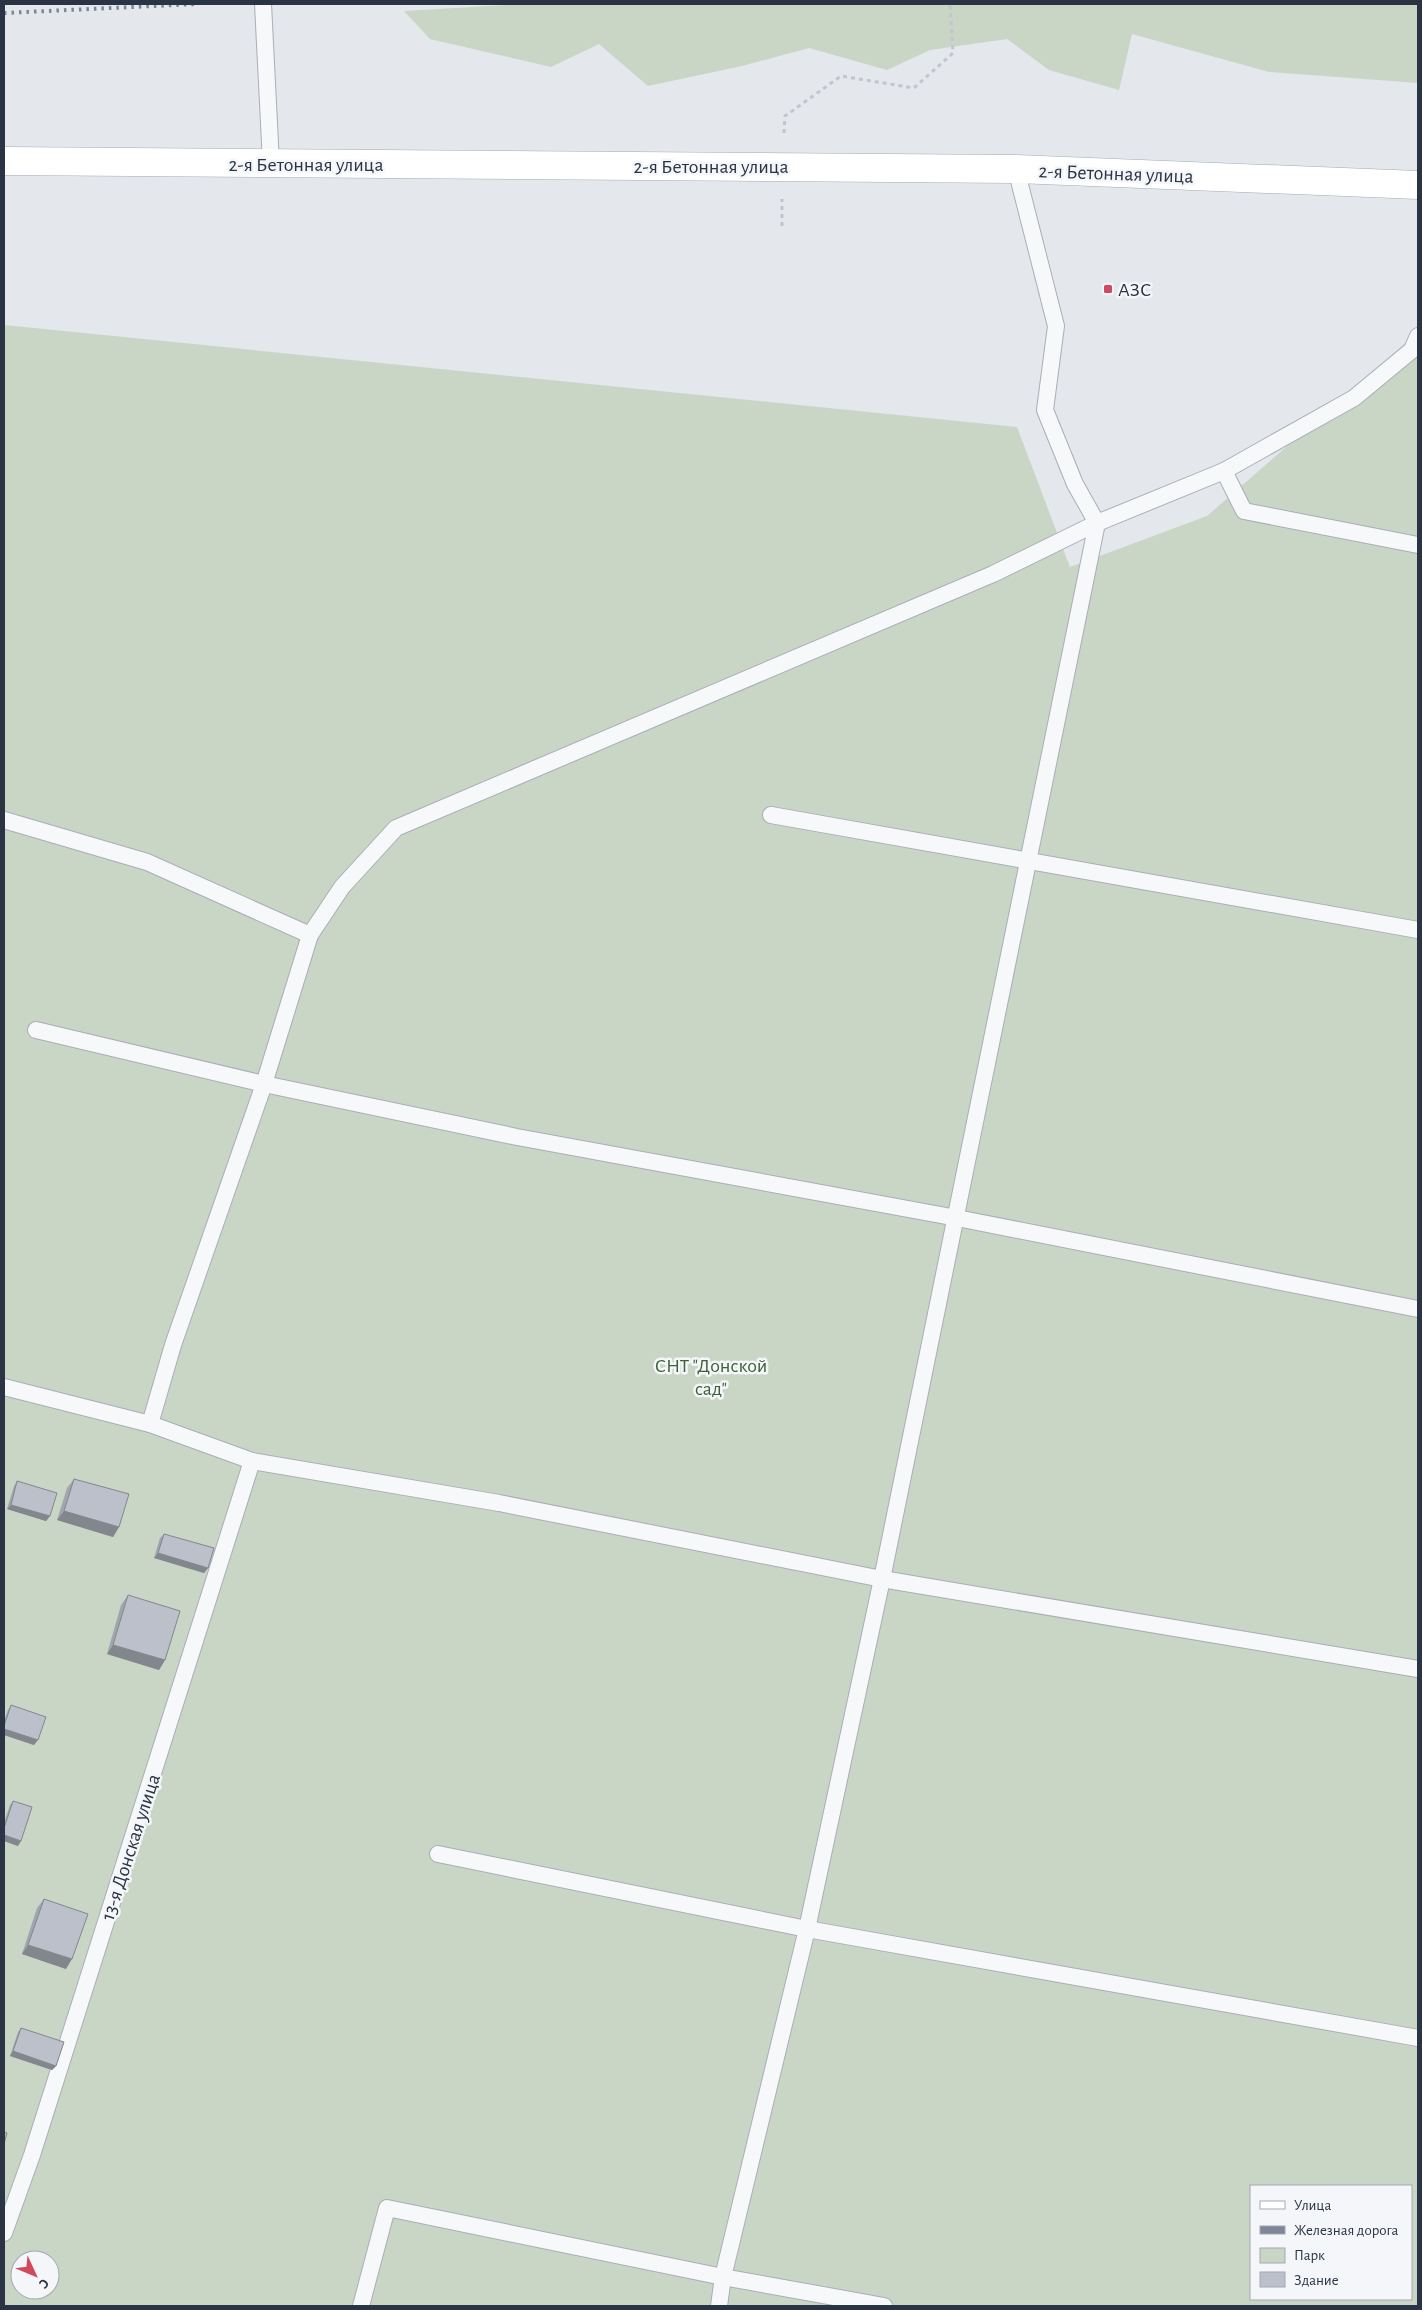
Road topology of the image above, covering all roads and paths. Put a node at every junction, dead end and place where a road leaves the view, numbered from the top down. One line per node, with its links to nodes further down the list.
1 (263, 4): 5 (lane)
2 (950, 4): 3 (path)
3 (785, 116)
4 (4, 161): 5 (main road, 2-я Бетонная улица)
5 (271, 163): 6 (main road, 2-я Бетонная улица)
6 (1016, 169): 7 (main road, 2-я Бетонная улица); 10 (lane)
7 (1418, 185)
8 (1418, 336): 9 (lane)
9 (1224, 471): 10 (lane); 11 (lane)
10 (1097, 523): 14 (lane); 16 (lane)
11 (1418, 545)
12 (771, 815): 14 (lane)
13 (4, 820): 16 (lane)
14 (1029, 860): 15 (lane); 19 (lane)
15 (1418, 930)
16 (310, 935): 18 (lane)
17 (36, 1030): 18 (lane)
18 (264, 1084): 19 (lane); 22 (lane)
19 (957, 1218): 20 (lane); 24 (lane)
20 (1418, 1309)
21 (4, 1387): 22 (lane)
22 (150, 1424): 23 (lane)
23 (252, 1461): 24 (lane); 29 (lane, 13-я Донская улица)
24 (882, 1579): 25 (lane); 27 (lane)
25 (1418, 1669)
26 (438, 1854): 27 (lane)
27 (807, 1929): 28 (lane); 30 (lane)
28 (1418, 2038)
29 (4, 2233)
30 (723, 2277): 31 (lane); 32 (lane); 33 (lane)
31 (361, 2306)
32 (719, 2306)
33 (884, 2306)

